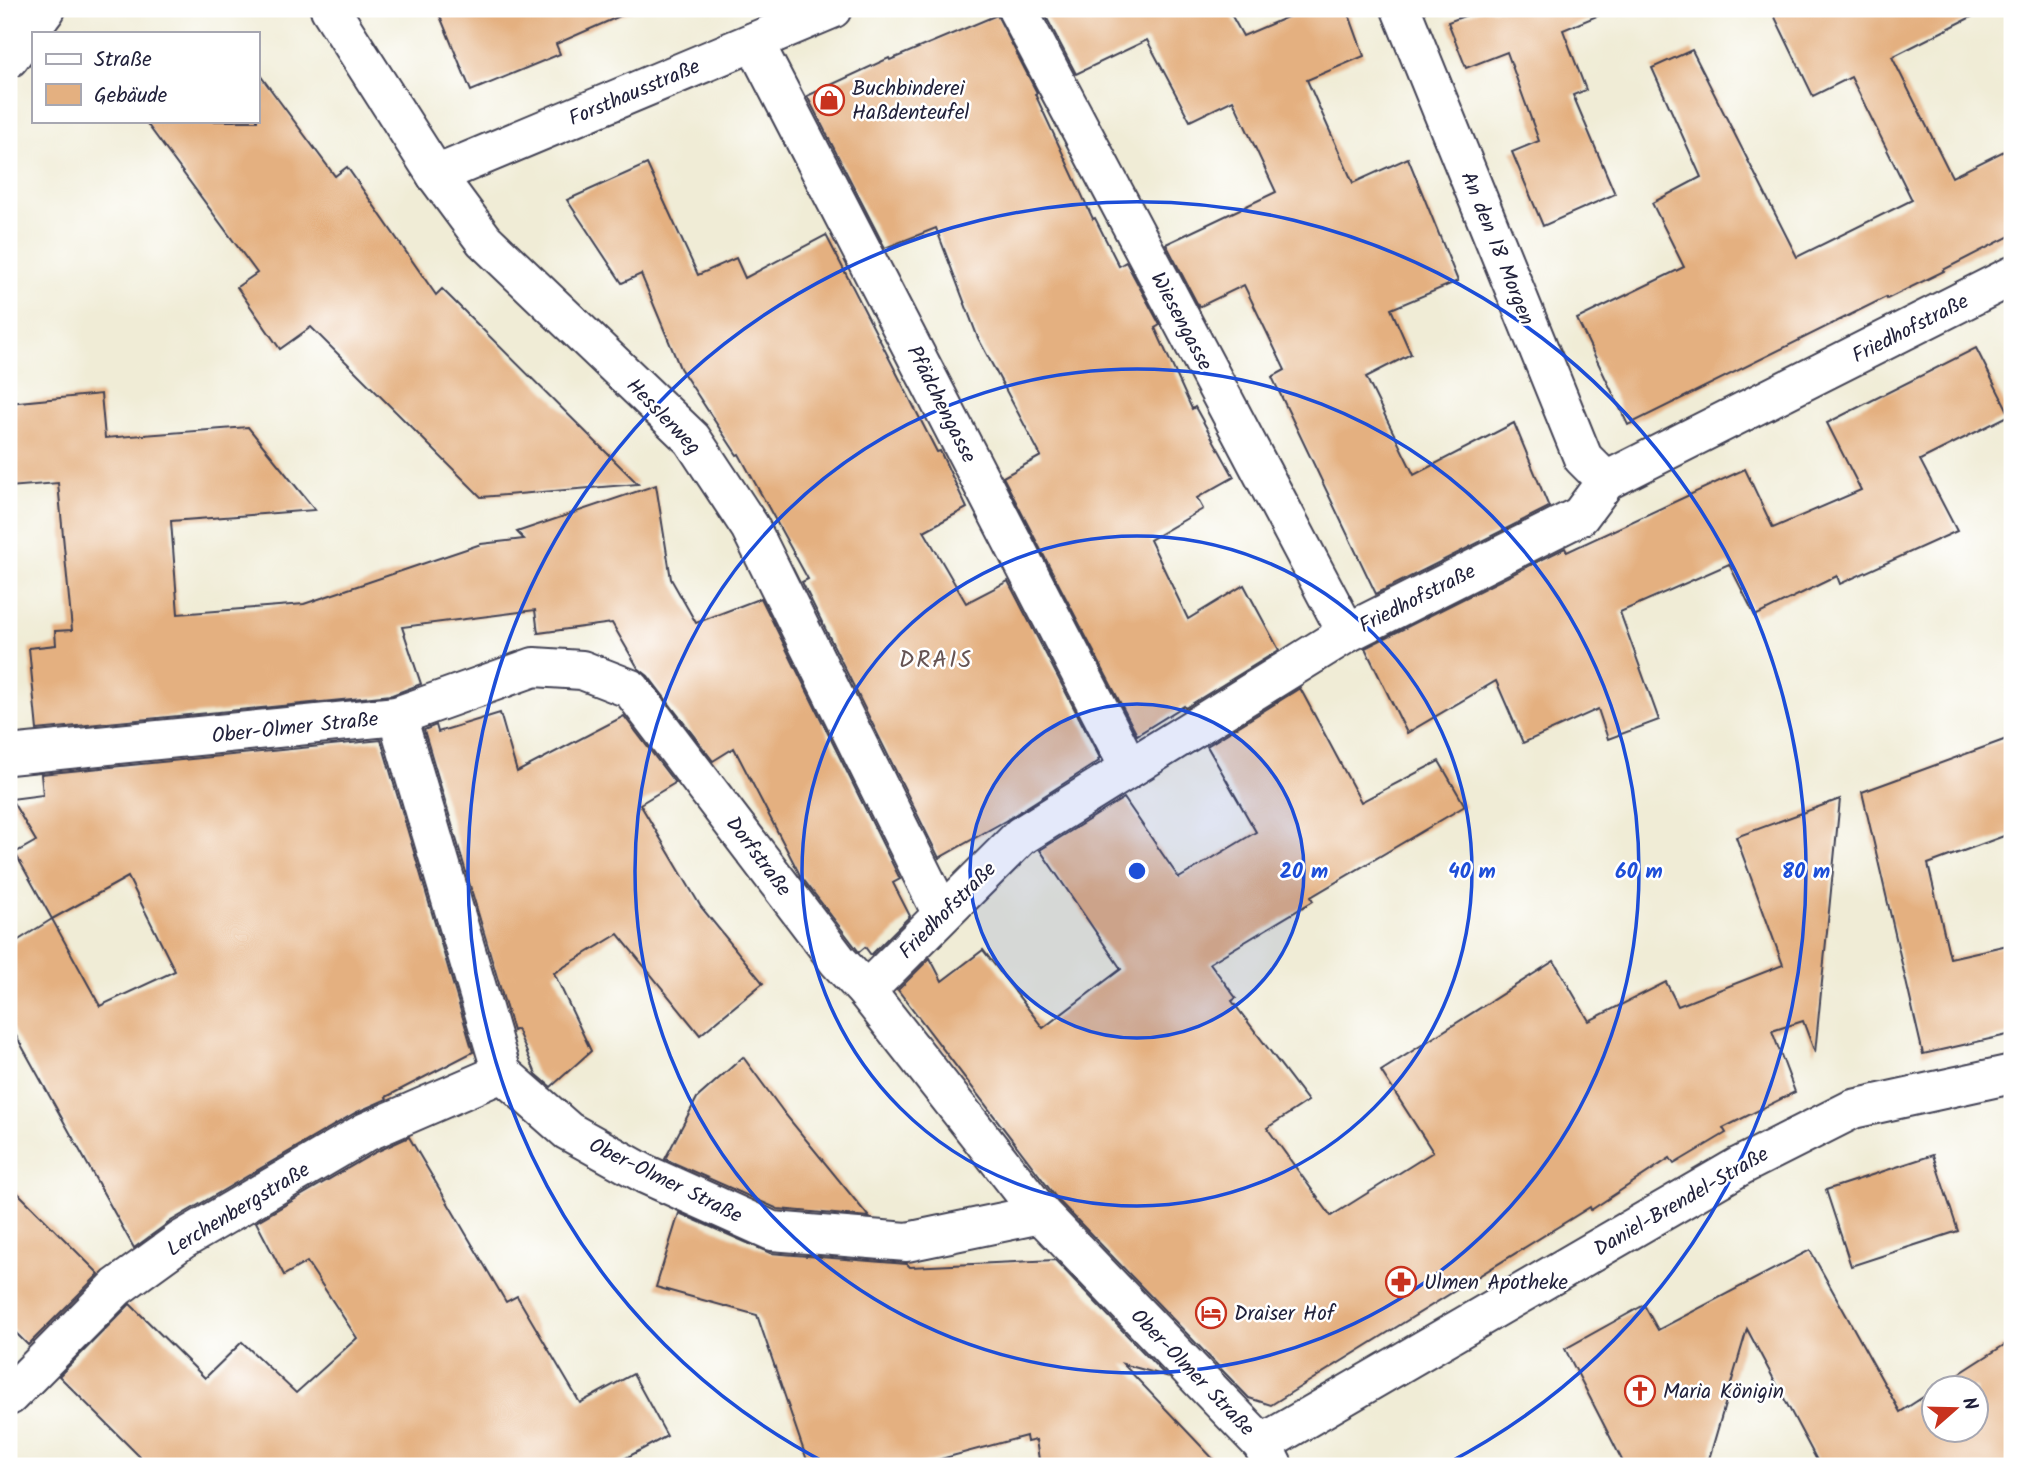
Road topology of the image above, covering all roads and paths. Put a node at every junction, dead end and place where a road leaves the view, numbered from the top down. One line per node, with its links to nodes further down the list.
1 (46, 9): 7 (street)
2 (330, 9): 8 (street, Hesslerweg)
3 (832, 9): 6 (street, Forsthausstraße)
4 (1017, 9): 11 (street, Wiesengasse)
5 (1401, 9): 10 (street, An den 18 Morgen)
6 (754, 41): 8 (street, Forsthausstraße); 14 (street, Pfädchengasse)
7 (9, 58)
8 (436, 175): 15 (street, Hesslerweg)
9 (2012, 276): 10 (street, Friedhofstraße)
10 (1606, 481): 11 (street, Friedhofstraße)
11 (1347, 633): 14 (street, Friedhofstraße)
12 (397, 716): 13 (street, Ober-Olmer Straße); 16 (street, Dorfstraße); 17 (street, Ober-Olmer Straße)
13 (9, 755)
14 (1129, 767): 15 (street, Friedhofstraße)
15 (942, 914): 16 (street, Friedhofstraße)
16 (866, 991): 19 (street, Dorfstraße)
17 (502, 1073): 19 (street, Ober-Olmer Straße); 20 (street, Lerchenbergstraße)
18 (2012, 1073): 21 (street, Daniel-Brendel-Straße)
19 (1041, 1214): 21 (street, Ober-Olmer Straße)
20 (9, 1396)
21 (1267, 1455)

